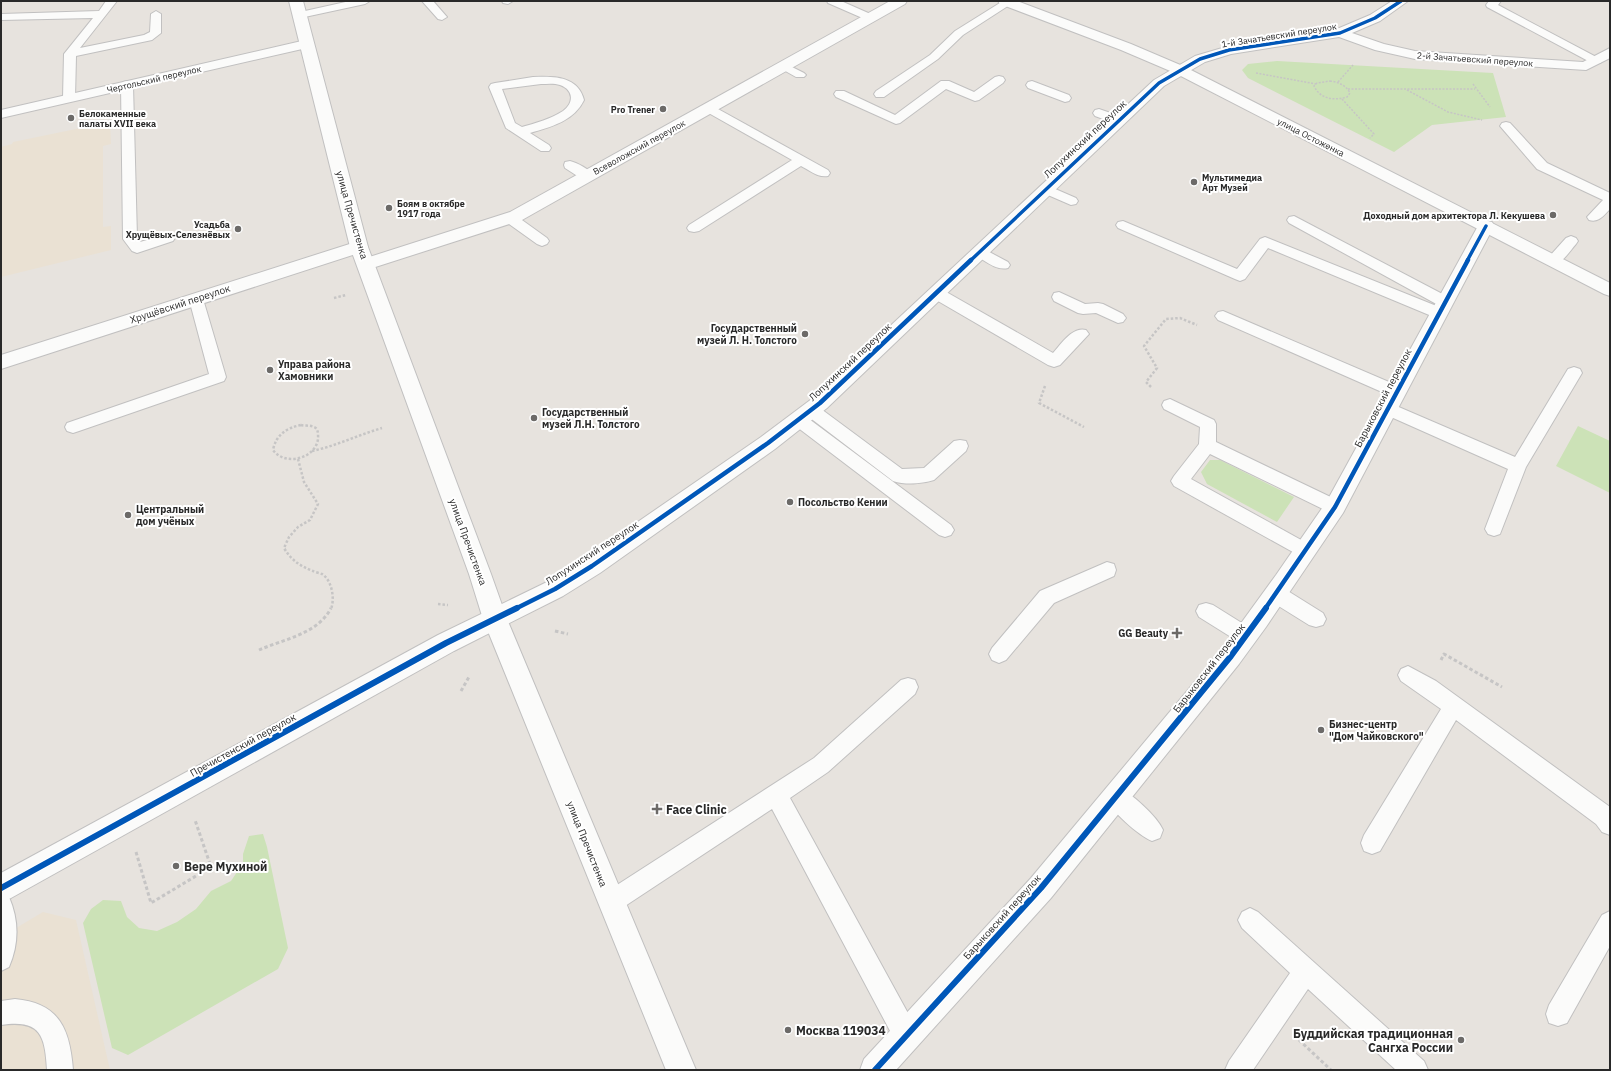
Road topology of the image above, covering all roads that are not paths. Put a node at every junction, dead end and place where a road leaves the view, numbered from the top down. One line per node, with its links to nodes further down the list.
1 (112, 1): 10 (lane)
2 (296, 1): 12 (street, улица Пречистенка)
3 (364, 1): 12 (lane)
4 (427, 1): 14 (lane)
5 (832, 1): 15 (lane)
6 (900, 1): 15 (street, Всеволожский переулок)
7 (1402, 1): 16 (street, 1-й Зачатьевский переулок)
8 (1007, 2): 22 (street, улица Остоженка); 28 (lane)
9 (1490, 3): 21 (lane)
10 (102, 14): 13 (lane); 19 (lane)
11 (156, 14): 19 (lane)
12 (300, 15): 17 (street, улица Пречистенка)
13 (1, 17)
14 (442, 17)
15 (871, 18): 20 (street, Всеволожский переулок)
16 (1340, 33): 21 (street, 2-й Зачатьевский переулок); 22 (street, 1-й Зачатьевский переулок)
17 (306, 44): 25 (street, Чертольский переулок); 55 (street, улица Пречистенка)
18 (1610, 52): 21 (street)
19 (70, 54): 29 (lane)
20 (784, 66): 23 (lane); 31 (street, Всеволожский переулок)
21 (1595, 66)
22 (1180, 70): 34 (street, Лопухинский переулок); 49 (street, улица Остоженка)
23 (800, 74)
24 (999, 80): 27 (lane)
25 (127, 85): 29 (street, Чертольский переулок); 51 (lane)
26 (1032, 85): 30 (lane)
27 (840, 94)
28 (880, 94)
29 (69, 98): 33 (street, Чертольский переулок)
30 (1065, 98)
31 (709, 108): 38 (lane); 41 (street, Всеволожский переулок)
32 (1100, 113): 34 (lane)
33 (1, 114)
34 (1118, 120): 42 (street, Лопухинский переулок)
35 (1506, 126): 43 (lane)
36 (520, 132): 36 (lane); 37 (lane)
37 (545, 148)
38 (801, 160): 40 (lane); 50 (lane)
39 (570, 165): 41 (lane)
40 (823, 173)
41 (587, 176): 46 (street, Всеволожский переулок)
42 (1046, 189): 44 (lane); 54 (street, Лопухинский переулок)
43 (1610, 199): 45 (lane)
44 (1071, 201)
45 (1594, 217)
46 (510, 218): 52 (lane); 55 (street, Всеволожский переулок)
47 (1294, 220): 62 (lane)
48 (1123, 225): 62 (lane)
49 (1486, 226): 56 (street, улица Остоженка); 62 (street, Барыковский переулок)
50 (694, 228)
51 (168, 238)
52 (542, 241)
53 (1571, 241): 56 (lane)
54 (980, 252): 57 (lane); 59 (street, Лопухинский переулок)
55 (362, 255): 61 (street, Хрущёвский переулок); 82 (street, улица Пречистенка)
56 (1553, 261): 58 (street, улица Остоженка)
57 (1003, 265)
58 (1610, 290)
59 (936, 293): 65 (lane); 70 (street, Лопухинский переулок)
60 (1060, 297): 64 (lane)
61 (196, 298): 66 (street, Хрущёвский переулок); 71 (lane)
62 (1442, 308): 68 (street, Барыковский переулок)
63 (1223, 316): 68 (lane)
64 (1118, 318)
65 (1081, 334)
66 (1, 362)
67 (1574, 373): 74 (lane)
68 (1392, 401): 74 (lane); 75 (street, Барыковский переулок)
69 (1170, 405): 72 (lane)
70 (805, 415): 73 (lane); 77 (lane); 82 (street, Лопухинский переулок)
71 (73, 427)
72 (1207, 445): 75 (lane); 78 (lane)
73 (960, 446)
74 (1518, 466): 76 (lane)
75 (1335, 507): 78 (street, Барыковский переулок)
76 (1494, 529)
77 (945, 530)
78 (1306, 551): 80 (street, Барыковский переулок)
79 (1107, 570): 85 (lane)
80 (1276, 594): 83 (lane); 84 (street, Барыковский переулок)
81 (1206, 611): 84 (lane)
82 (495, 619): 94 (street, Пречистенский переулок); 95 (street, улица Пречистенка)
83 (1316, 619)
84 (1246, 636): 90 (street, Барыковский переулок)
85 (999, 654)
86 (1408, 675): 88 (lane)
87 (908, 687): 89 (lane)
88 (1453, 707): 91 (lane); 93 (lane)
89 (776, 794): 95 (lane); 103 (lane)
90 (1116, 797): 92 (lane); 103 (street, Барыковский переулок)
91 (1610, 824)
92 (1152, 830)
93 (1372, 843)
94 (1, 888)
95 (610, 902): 105 (street, улица Пречистенка)
96 (1, 905): 99 (lane)
97 (1250, 920): 100 (lane)
98 (1610, 923): 102 (lane)
99 (1, 959)
100 (1306, 971): 107 (lane); 108 (lane)
101 (1, 1013): 104 (lane)
102 (1558, 1014)
103 (906, 1036): 106 (street, Барыковский переулок)
104 (60, 1070)
105 (681, 1070)
106 (875, 1070)
107 (1238, 1070)
108 (1415, 1070)

